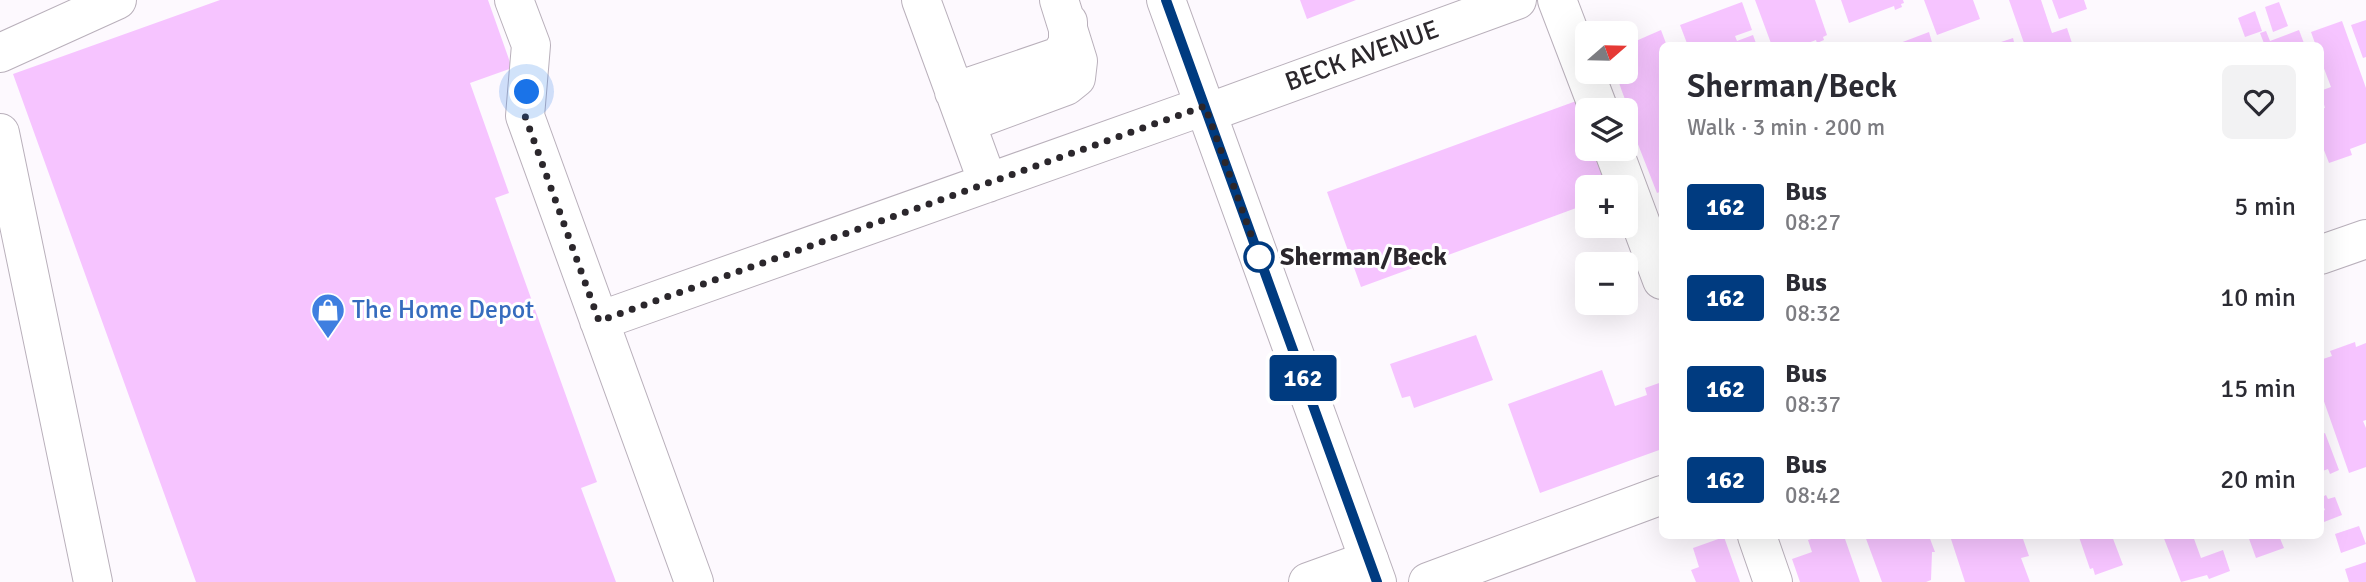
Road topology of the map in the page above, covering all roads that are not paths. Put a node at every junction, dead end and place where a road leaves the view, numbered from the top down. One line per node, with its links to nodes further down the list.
1 (117, 0): 8 (street)
2 (514, 0): 18 (street)
3 (920, 0): 10 (street)
4 (1166, 0): 11 (street)
5 (1517, 0): 11 (street, BECK AVENUE)
6 (1557, 0): 9 (street)
7 (1064, 11): 10 (street)
8 (0, 53)
9 (1594, 98)
10 (960, 107): 14 (street)
11 (1206, 110): 14 (street, BECK AVENUE); 21 (street)
12 (0, 133): 22 (street)
13 (1617, 161): 17 (street)
14 (988, 183): 18 (street, BECK AVENUE)
15 (2366, 239): 16 (street)
16 (2324, 254)
17 (1659, 272)
18 (599, 321): 23 (street)
19 (1659, 496): 25 (street)
20 (1758, 539): 26 (street)
21 (1373, 571): 24 (street)
22 (94, 579)
23 (694, 582)
24 (1308, 582)
25 (1427, 582)
26 (1773, 582)

